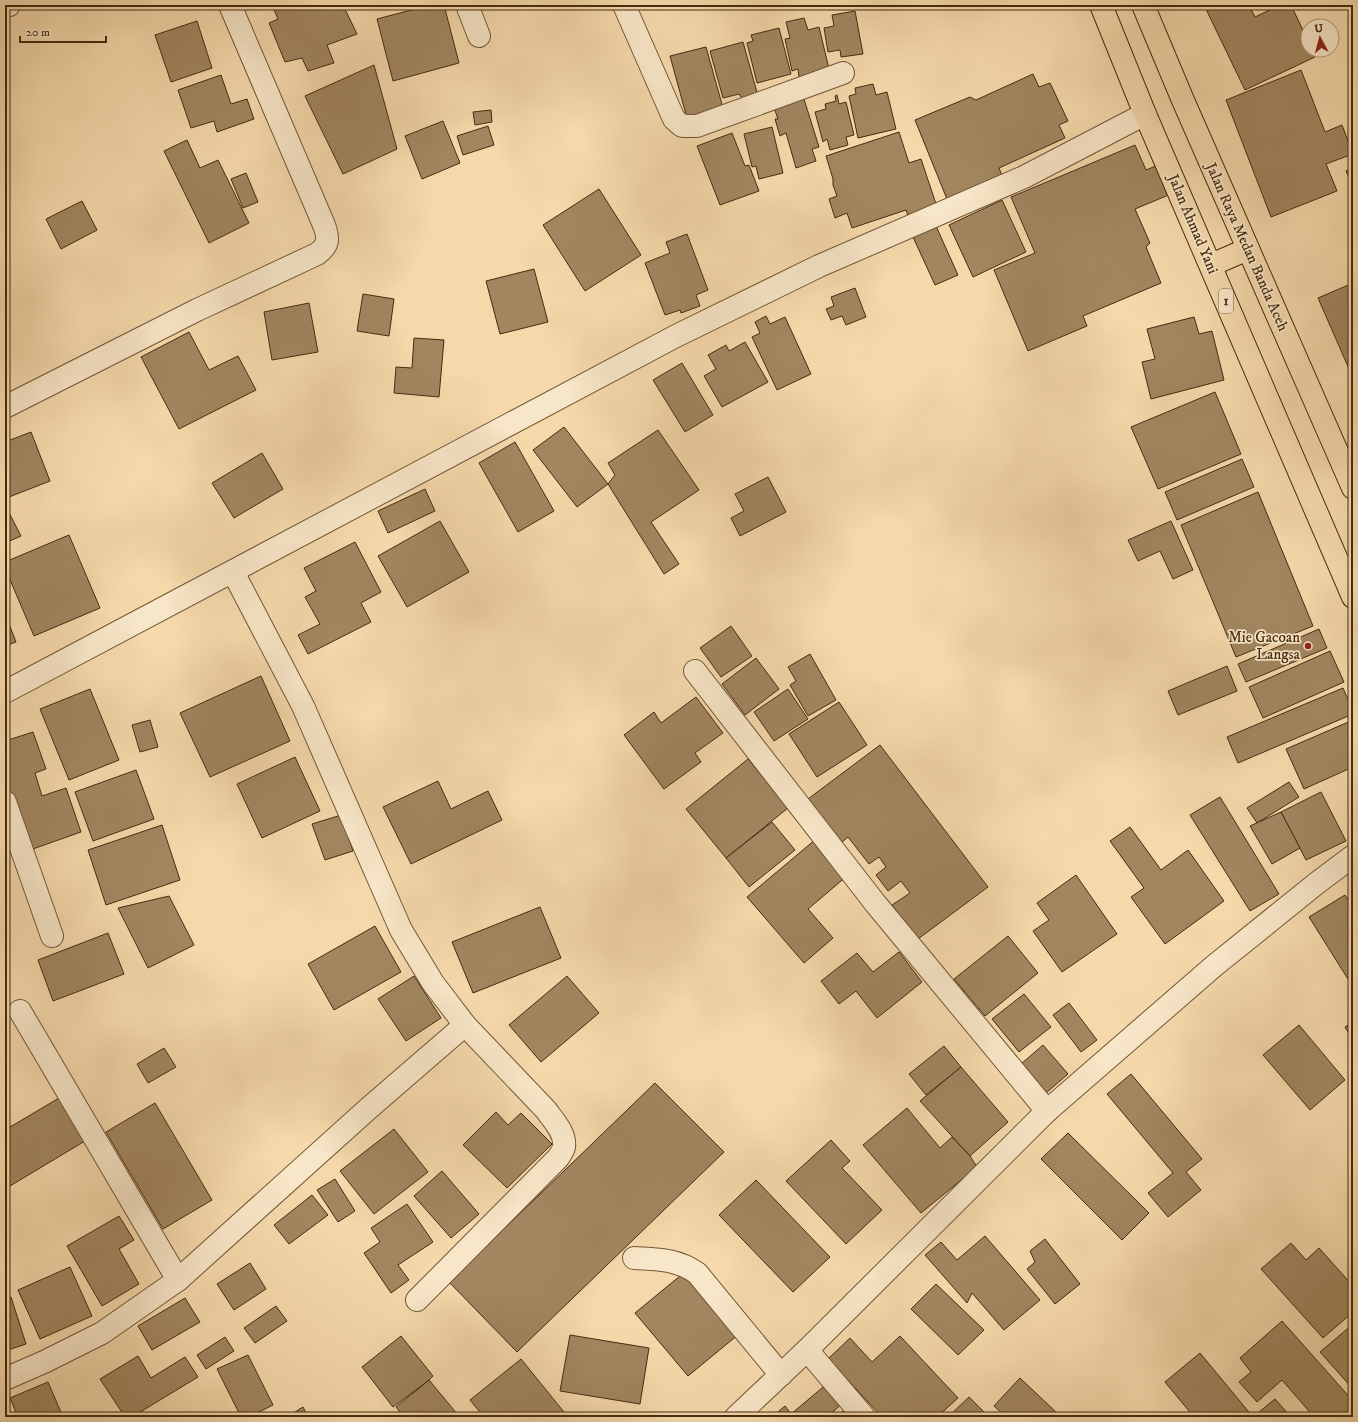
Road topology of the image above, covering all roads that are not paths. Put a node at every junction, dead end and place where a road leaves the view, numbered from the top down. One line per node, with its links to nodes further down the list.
1 (9, 5): 7 (street)
2 (230, 5): 13 (street)
3 (467, 5): 8 (street)
4 (624, 5): 9 (street)
5 (1100, 5): 10 (main road, Jalan Ahmad Yani / 1)
6 (1143, 5): 11 (main road, Jalan Raya Medan Banda Aceh)
7 (5, 6)
8 (478, 36)
9 (843, 74)
10 (1145, 114): 12 (main road, Jalan Ahmad Yani / 1); 15 (street)
11 (1248, 249): 12 (main road); 14 (main road, Jalan Raya Medan Banda Aceh)
12 (1211, 265): 16 (main road, Jalan Ahmad Yani / 1)
13 (5, 407)
14 (1352, 481)
15 (233, 572): 18 (street); 23 (street)
16 (1353, 597)
17 (695, 671): 24 (street)
18 (5, 692)
19 (5, 802): 21 (street)
20 (1353, 856): 24 (street)
21 (52, 936)
22 (20, 1011): 26 (street)
23 (465, 1025): 26 (street); 27 (street)
24 (1047, 1111): 28 (street)
25 (634, 1258): 29 (street)
26 (178, 1280): 30 (street)
27 (417, 1300)
28 (807, 1350): 29 (street); 32 (street)
29 (781, 1375): 31 (street)
30 (5, 1379)
31 (736, 1417)
32 (864, 1417)

